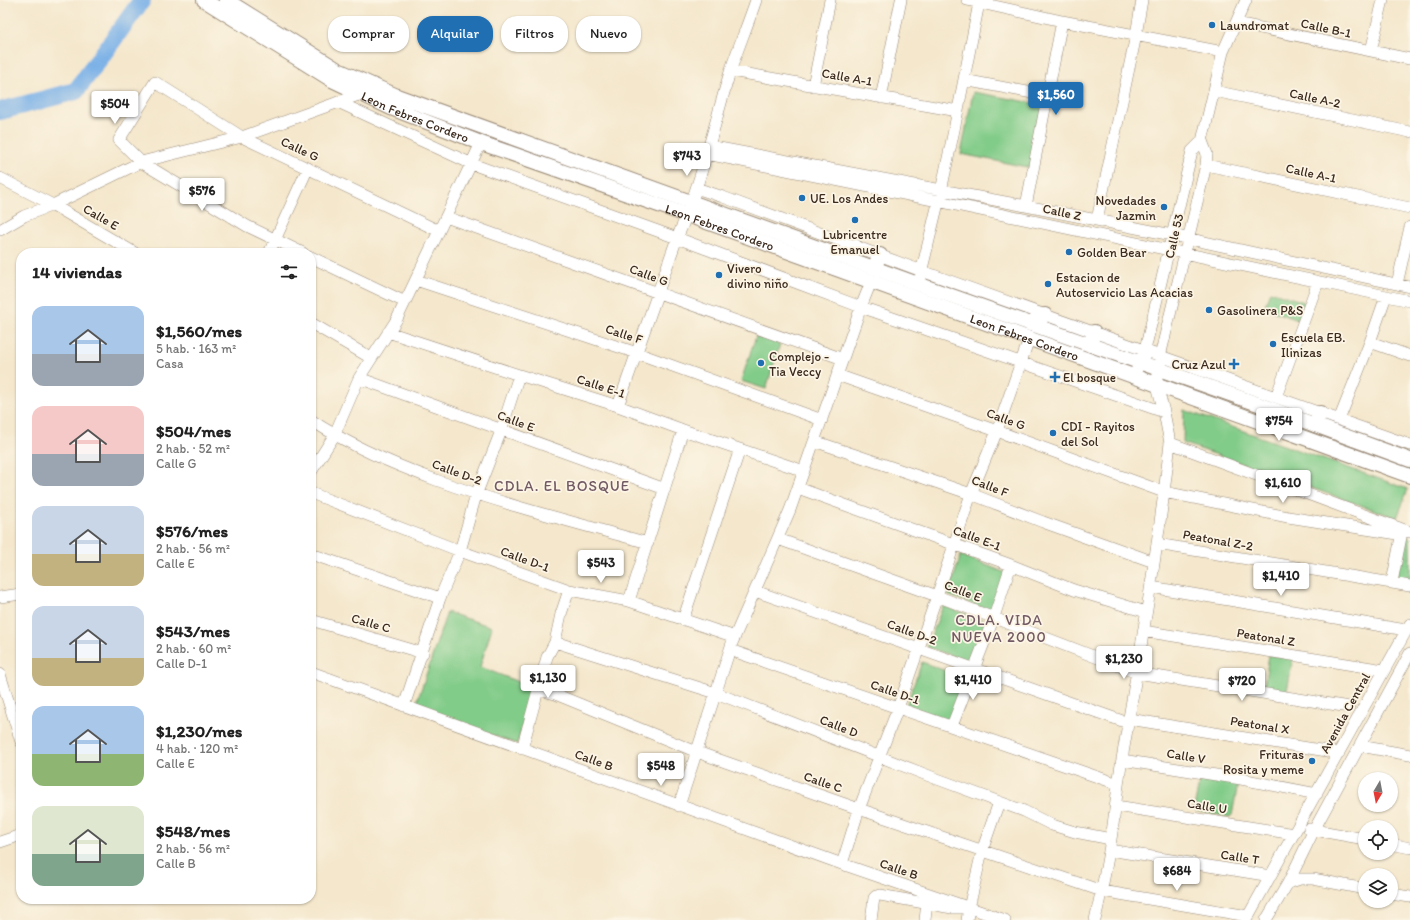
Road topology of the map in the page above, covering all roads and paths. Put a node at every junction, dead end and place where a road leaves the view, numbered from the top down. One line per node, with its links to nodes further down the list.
1 (204, 0): 20 (street, Leon Febres Cordero)
2 (226, 0): 20 (street, Leon Febres Cordero)
3 (756, 0): 17 (street)
4 (830, 0): 19 (street)
5 (901, 0): 23 (street)
6 (967, 0): 10 (street)
7 (1142, 0): 13 (street)
8 (1246, 0): 12 (street, Calle 53)
9 (1383, 0): 14 (street)
10 (979, 3): 11 (street); 18 (street)
11 (1062, 21): 13 (street); 22 (street)
12 (1236, 23): 14 (street, Calle B-1); 15 (street, Calle 53)
13 (1136, 35): 15 (street); 44 (street)
14 (1371, 51): 16 (street, Calle B-1)
15 (1223, 52): 21 (street, Calle 53)
16 (1410, 60)
17 (731, 71): 19 (street, Calle A-1); 30 (street)
18 (964, 80): 22 (street); 25 (street)
19 (813, 86): 23 (street, Calle A-1)
20 (363, 88): 24 (street); 29 (street, Leon Febres Cordero); 38 (street, Leon Febres Cordero)
21 (1214, 91): 26 (street, Calle A-2); 28 (street, Calle 53)
22 (1048, 96): 40 (street)
23 (881, 98): 25 (street, Calle A-1)
24 (338, 102): 27 (street); 32 (street)
25 (958, 111): 37 (street)
26 (1410, 132)
27 (242, 137): 31 (street); 31 (street, Calle G); 34 (street, Calle G)
28 (1202, 141): 33 (street, Calle 53); 48 (street, Calle 53)
29 (481, 144): 32 (street); 42 (street, Leon Febres Cordero)
30 (708, 150): 36 (street); 37 (street, Calle Z)
31 (141, 162): 39 (street); 50 (street)
32 (472, 164): 43 (street); 49 (street)
33 (1206, 165): 41 (street, Calle A-1); 51 (street, Calle 53)
34 (308, 168): 47 (street, Calle G); 50 (street)
35 (0, 178): 39 (street, Calle E)
36 (696, 188): 38 (street); 52 (street)
37 (940, 196): 40 (street, Calle Z); 56 (street, Calle Z); 64 (street)
38 (692, 202): 42 (street); 58 (street, Leon Febres Cordero)
39 (53, 206): 46 (street); 53 (street, Calle E)
40 (1026, 206): 44 (street, Calle Z)
41 (1410, 208)
42 (687, 215): 49 (street); 61 (street, Leon Febres Cordero)
43 (446, 217): 47 (street); 67 (street, Calle G)
44 (1097, 220): 48 (street, Calle Z)
45 (1410, 227): 65 (street)
46 (0, 230)
47 (439, 231): 62 (street)
48 (1172, 235): 51 (street, Calle Z); 56 (street, Calle 53)
49 (677, 238): 67 (street); 71 (street)
50 (275, 239): 54 (street); 55 (street)
51 (1188, 239): 57 (street, Calle 53); 65 (street, Calle Z)
52 (855, 246): 58 (street); 59 (street)
53 (126, 248)
54 (271, 248)
55 (293, 248)
56 (1169, 250): 57 (street, Calle Z); 81 (street, Calle 53)
57 (1184, 253): 63 (street, Calle Z); 85 (street, Calle 53)
58 (839, 255): 61 (street, Leon Febres Cordero)
59 (880, 255): 61 (street); 64 (street)
60 (316, 259): 70 (street)
61 (873, 275): 64 (street, Leon Febres Cordero); 71 (street)
62 (416, 280): 70 (street); 79 (street, Calle F)
63 (1318, 282): 68 (street, Calle Z); 91 (street)
64 (918, 284): 72 (street); 73 (street, Leon Febres Cordero); 76 (street, Leon Febres Cordero)
65 (1397, 284): 66 (street, Calle Z)
66 (1410, 287)
67 (658, 293): 79 (street); 83 (street, Calle G)
68 (1386, 296): 69 (street, Calle Z); 78 (street)
69 (1410, 301)
70 (405, 302): 75 (street)
71 (860, 307): 83 (street); 84 (street)
72 (1045, 314): 73 (street); 77 (street)
73 (1030, 324): 77 (street, Leon Febres Cordero)
74 (316, 326): 82 (street)
75 (388, 332): 82 (street); 86 (street, Calle E-1)
76 (1029, 339): 84 (street); 88 (street, Leon Febres Cordero)
77 (1092, 339): 81 (street, Leon Febres Cordero)
78 (1370, 342): 80 (street); 96 (street)
79 (637, 353): 92 (street); 95 (street, Calle F)
80 (1410, 356)
81 (1143, 357): 85 (street, Leon Febres Cordero); 88 (street, Calle 53)
82 (371, 358): 89 (street)
83 (843, 358): 87 (street)
84 (1021, 362): 93 (street); 100 (street)
85 (1159, 362): 90 (street, Calle 53); 91 (street, Leon Febres Cordero)
86 (519, 375): 92 (street, Calle E-1); 98 (street)
87 (837, 375): 95 (street); 100 (street, Calle G)
88 (1134, 376): 90 (street, Leon Febres Cordero)
89 (358, 378): 98 (street, Calle E); 102 (street)
90 (1157, 385): 93 (street, Calle 53); 110 (street, Leon Febres Cordero)
91 (1267, 398): 94 (street, Leon Febres Cordero); 94 (street)
92 (618, 406): 99 (street, Calle E-1)
93 (1164, 412): 104 (street, Calle 53)
94 (1318, 419): 96 (street); 101 (street, Leon Febres Cordero)
95 (822, 420): 103 (street)
96 (1339, 420): 101 (street)
97 (316, 423): 102 (street, Calle D-2)
98 (501, 430): 112 (street, Calle E); 115 (street)
99 (683, 430): 106 (street, Calle E-1); 112 (street)
100 (997, 431): 113 (street, Calle G); 114 (street)
101 (1362, 435): 105 (street); 107 (street, Leon Febres Cordero)
102 (334, 436): 108 (street); 115 (street, Calle D-2)
103 (814, 441): 109 (street); 114 (street, Calle F)
104 (1170, 443): 113 (street, Calle 53); 117 (street)
105 (1410, 445)
106 (740, 449): 109 (street, Calle E-1); 138 (street)
107 (1410, 460)
108 (316, 464)
109 (804, 471): 111 (street)
110 (1410, 476)
111 (798, 488): 118 (street); 121 (street, Calle E-1)
112 (665, 489): 119 (street)
113 (1164, 492): 120 (street, Calle 53); 126 (street)
114 (971, 494): 121 (street); 124 (street, Calle F)
115 (476, 495): 119 (street, Calle D-2); 122 (street)
116 (316, 496): 122 (street, Calle D-1)
117 (1410, 532)
118 (778, 540): 130 (street); 132 (street, Calle E)
119 (648, 544): 135 (street)
120 (1157, 544): 124 (street, Calle 53); 126 (street, Peatonal Z-2)
121 (955, 545): 125 (street, Calle E-1); 132 (street)
122 (460, 551): 129 (street, Calle D-1); 134 (street)
123 (316, 556): 134 (street)
124 (1154, 562): 128 (street, Calle 53)
125 (1011, 565): 136 (street, Calle E-1); 137 (street)
126 (1392, 582): 127 (street, Peatonal Z-2)
127 (1410, 586)
128 (1151, 587): 136 (street, Calle 53); 140 (street)
129 (569, 590): 135 (street, Calle D-1); 143 (street)
130 (755, 591): 142 (street); 144 (street, Calle D-2)
131 (16, 595): 133 (street)
132 (938, 596): 137 (street, Calle E); 144 (street)
133 (0, 597)
134 (440, 598): 146 (street)
135 (628, 601): 138 (street, Calle D-1)
136 (1146, 612): 141 (street, Calle 53)
137 (994, 617): 148 (street); 150 (street, Calle E)
138 (683, 620): 142 (street, Calle D-1)
139 (316, 621): 146 (street, Calle C)
140 (1408, 627): 149 (street, Avenida Central)
141 (1143, 631): 149 (street, Peatonal Z); 150 (street, Calle 53)
142 (735, 637): 145 (street)
143 (555, 642): 153 (street); 154 (street, Calle D)
144 (919, 649): 148 (street, Calle D-2); 158 (street)
145 (730, 650): 154 (street); 158 (street, Calle D-1)
146 (423, 653): 155 (street)
147 (1410, 653): 161 (street)
148 (974, 668): 159 (street, Calle D-2); 160 (street)
149 (1384, 670): 164 (street, Avenida Central)
150 (1137, 673): 156 (street, Calle E); 159 (street, Calle 53)
151 (0, 674): 157 (street)
152 (316, 674): 155 (street, Calle B)
153 (539, 690): 162 (street); 163 (street, Calle C)
154 (716, 693): 163 (street); 166 (street, Calle D)
155 (404, 706): 162 (street, Calle B)
156 (1350, 707)
157 (16, 708)
158 (898, 708): 160 (street, Calle D-1); 166 (street)
159 (1129, 721): 164 (street, Peatonal X); 167 (street, Calle 53)
160 (952, 726): 168 (street, Calle D-1)
161 (1360, 746): 165 (street); 174 (street)
162 (522, 749): 171 (street, Calle B)
163 (697, 752): 171 (street); 173 (street, Calle C)
164 (1339, 753): 169 (street, Avenida Central)
165 (1410, 755)
166 (879, 756): 170 (street, Calle D); 173 (street)
167 (1122, 760): 168 (street, Calle 53); 169 (street, Calle V)
168 (1118, 784): 172 (street, Calle 53)
169 (1316, 794): 175 (street, Avenida Central)
170 (999, 802): 179 (street, Calle D); 182 (street)
171 (679, 806): 183 (street, Calle B)
172 (1116, 806): 175 (street, Calle U); 179 (street, Calle 53)
173 (859, 809): 182 (street, Calle C); 183 (street)
174 (1314, 830): 175 (street, Calle U); 177 (street, Calle U); 185 (street)
175 (1296, 831): 184 (street, Avenida Central)
176 (16, 837): 178 (street)
177 (1358, 838)
178 (0, 842)
179 (1110, 845): 184 (street, Calle T); 187 (street, Calle 53)
180 (1398, 845): 181 (street)
181 (1410, 848)
182 (982, 851): 187 (street, Calle C); 191 (street)
183 (842, 864): 191 (street, Calle B)
184 (1271, 876): 192 (street, Avenida Central)
185 (1288, 883): 186 (street); 198 (street)
186 (1358, 888)
187 (1102, 891): 192 (street, Calle C); 197 (street, Calle 53)
188 (1398, 895): 189 (street)
189 (1410, 897)
190 (927, 903): 191 (street); 193 (street); 194 (street)
191 (969, 908): 195 (street); 196 (street, Calle B)
192 (1247, 918)
193 (871, 920)
194 (925, 920)
195 (967, 920)
196 (1005, 920)
197 (1095, 920)
198 (1269, 920)

